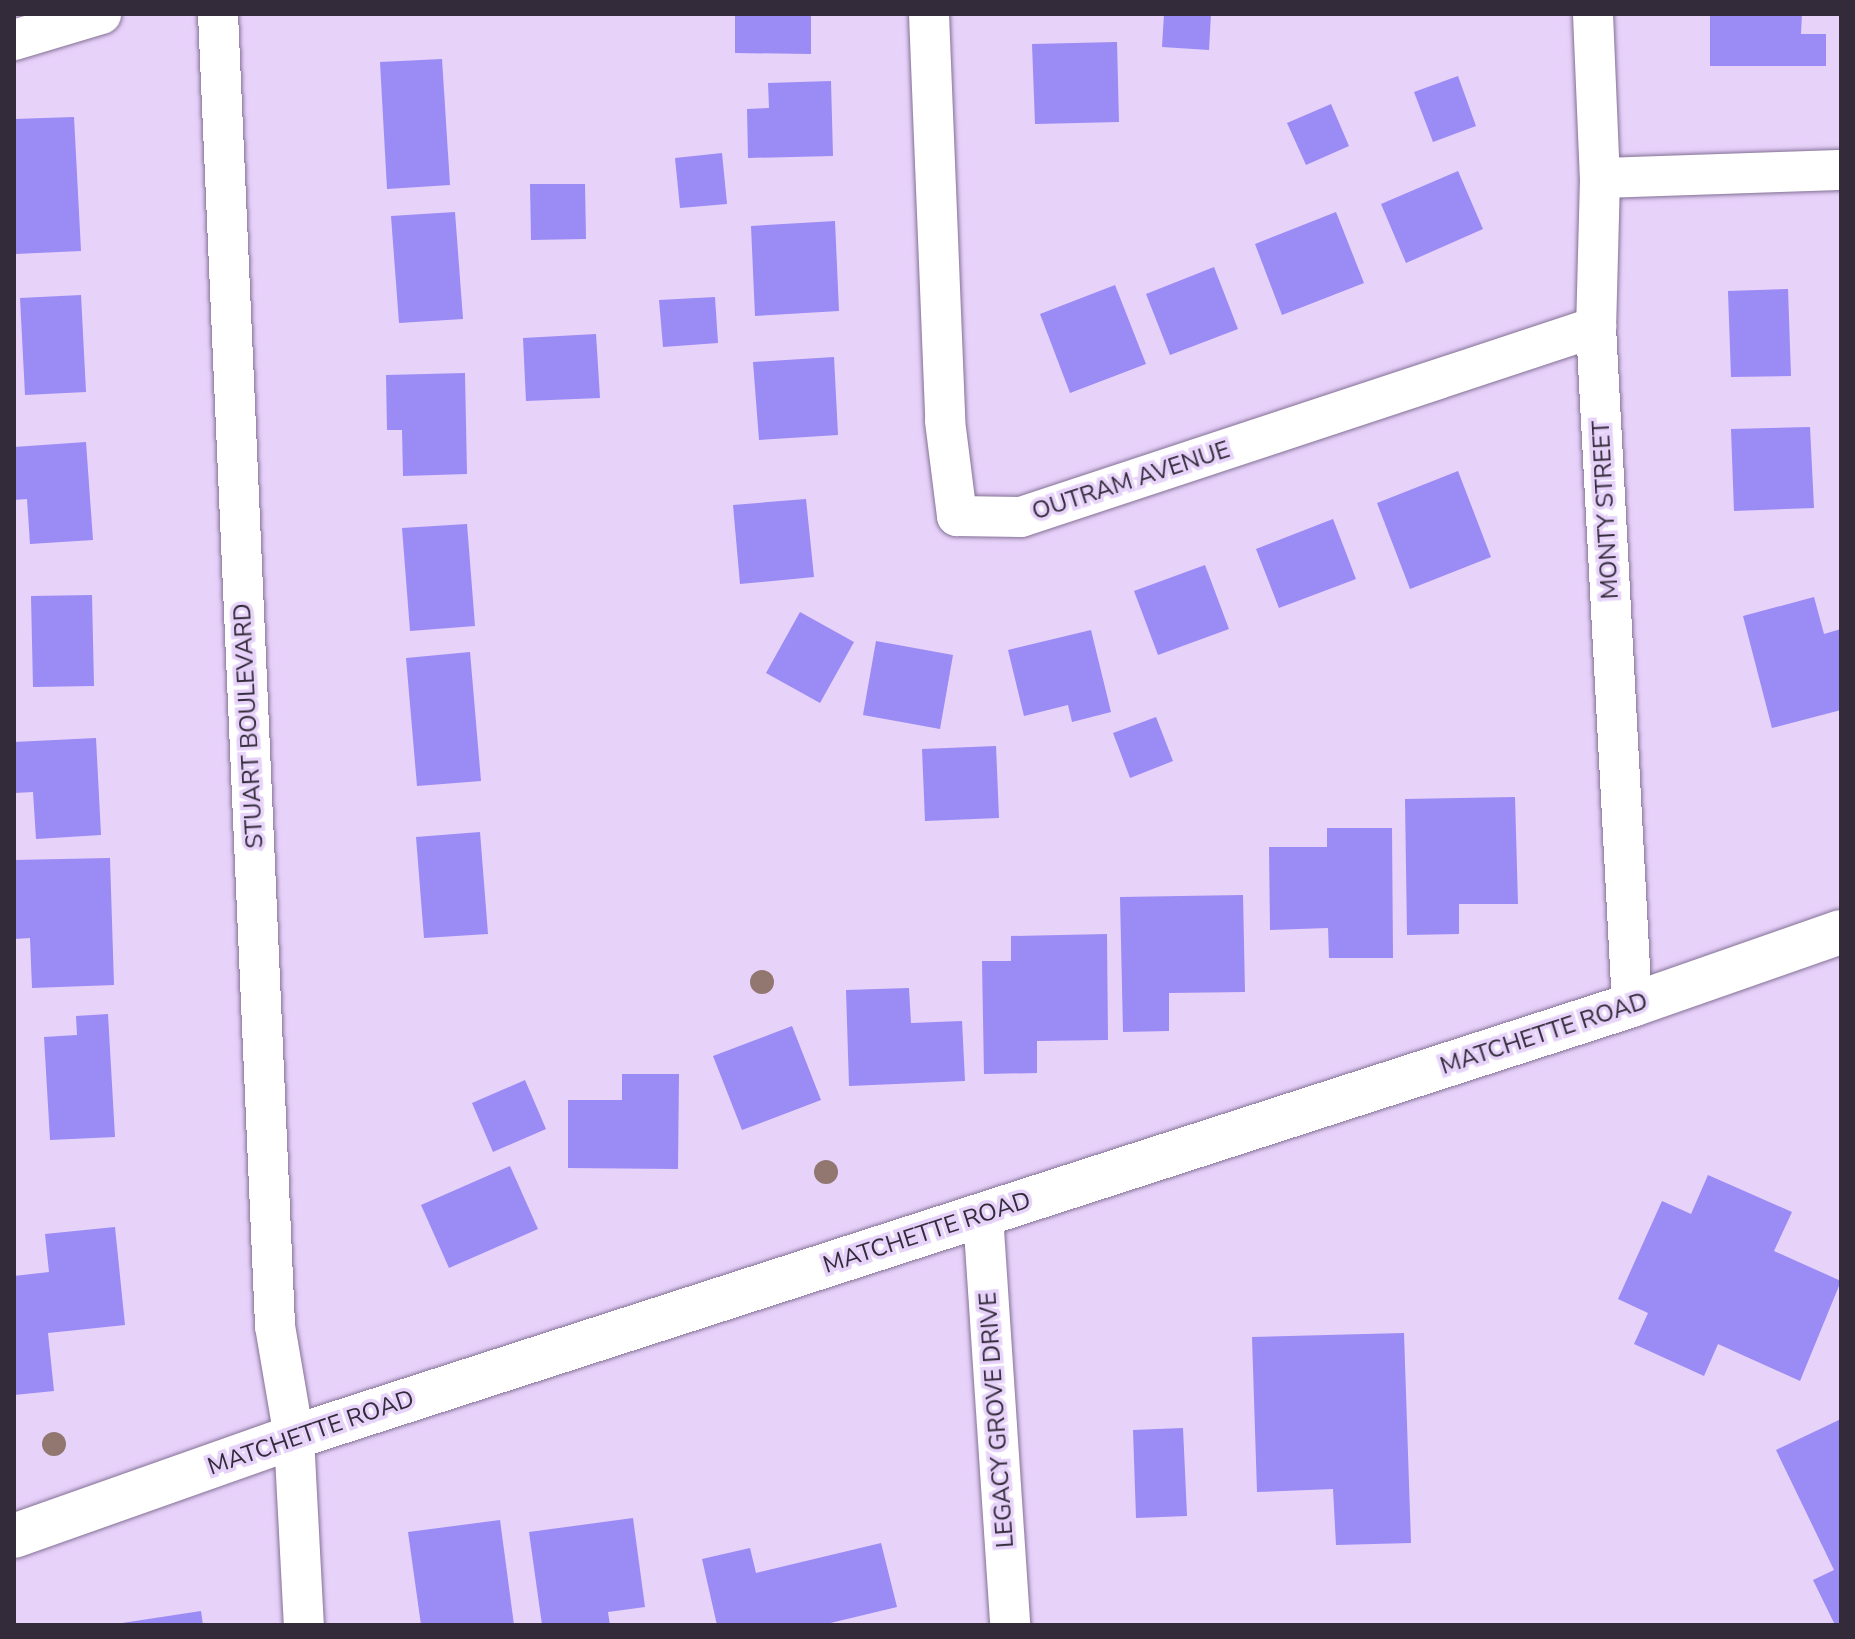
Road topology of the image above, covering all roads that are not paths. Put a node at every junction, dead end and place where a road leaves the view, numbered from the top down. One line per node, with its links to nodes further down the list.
1 (101, 14): 5 (street)
2 (218, 14): 12 (street, STUART BOULEVARD)
3 (929, 14): 8 (street, OUTRAM AVENUE)
4 (1593, 14): 7 (street, MONTY STREET)
5 (14, 40)
6 (1841, 170): 7 (street)
7 (1600, 178): 8 (street, MONTY STREET)
8 (1596, 327): 10 (street, MONTY STREET)
9 (1841, 932): 10 (street, MATCHETTE ROAD)
10 (1632, 1005): 11 (street, MATCHETTE ROAD)
11 (983, 1215): 12 (street, MATCHETTE ROAD); 15 (street, LEGACY GROVE DRIVE)
12 (294, 1437): 13 (street, MATCHETTE ROAD); 14 (street, STUART BOULEVARD)
13 (14, 1536)
14 (304, 1625)
15 (1010, 1625)

